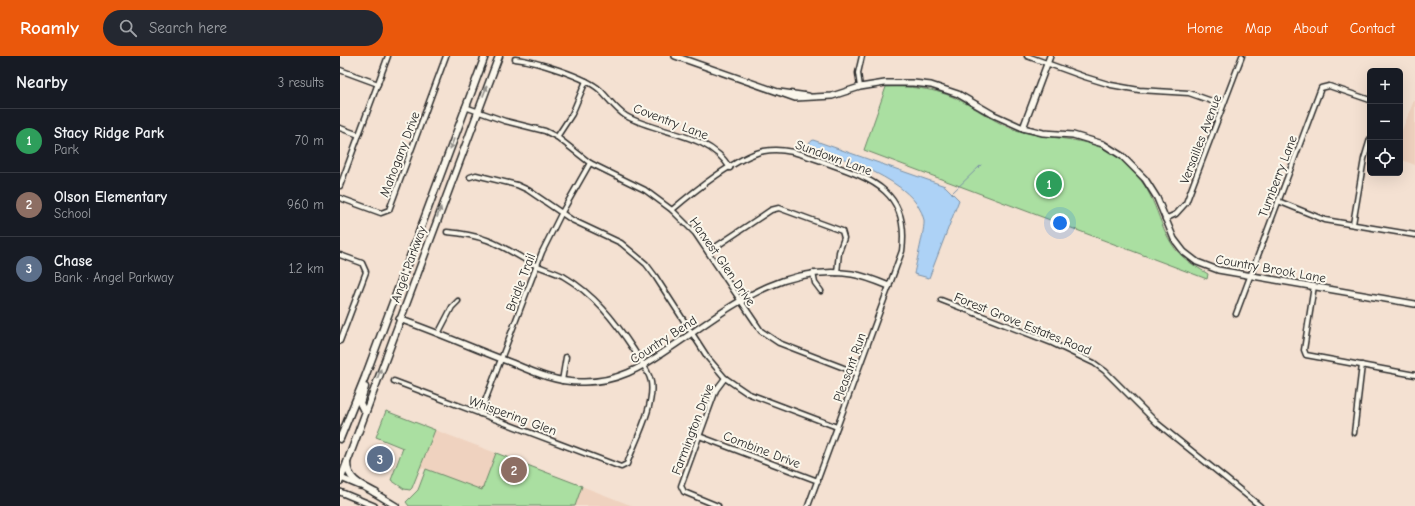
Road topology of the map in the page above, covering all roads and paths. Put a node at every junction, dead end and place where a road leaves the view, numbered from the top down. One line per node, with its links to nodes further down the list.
1 (388, 56): 15 (street)
2 (446, 56): 30 (street, Mahogany Drive)
3 (485, 56): 19 (main road, Angel Parkway)
4 (499, 56): 20 (main road, Angel Parkway, one-way to 4)
5 (675, 56): 10 (street, Country Brook Lane)
6 (862, 56): 16 (street)
7 (1027, 56): 12 (street)
8 (1050, 56): 12 (street)
9 (1242, 56): 18 (street, Versailles Avenue)
10 (688, 58): 16 (street, Country Brook Lane)
11 (516, 59): 14 (street, Coventry Lane)
12 (1048, 64): 18 (street); 22 (street)
13 (340, 70): 15 (street)
14 (586, 81): 24 (street); 27 (street, Coventry Lane)
15 (378, 84): 23 (street)
16 (860, 88): 22 (street, Country Brook Lane)
17 (1367, 99): 31 (street, Turnberry Lane)
18 (1224, 105): 34 (street, Versailles Avenue)
19 (466, 107): 20 (street, Harvest Glen Drive); 53 (main road, Angel Parkway, one-way to 53)
20 (477, 112): 24 (street, Harvest Glen Drive); 54 (main road, Angel Parkway, one-way to 20)
21 (340, 128): 23 (street)
22 (1023, 128): 34 (street, Country Brook Lane)
23 (359, 135): 29 (street)
24 (557, 137): 26 (street, Harvest Glen Drive)
25 (1370, 140): 35 (street)
26 (590, 163): 32 (street, Harvest Glen Drive); 33 (street, Bridle Trail)
27 (730, 168): 32 (street, Sundown Lane); 37 (street, Sundown Lane)
28 (470, 177): 33 (street)
29 (340, 186)
30 (340, 198)
31 (1278, 201): 35 (street); 44 (street, Turnberry Lane)
32 (672, 210): 39 (street, Harvest Glen Drive)
33 (561, 214): 41 (street, Bridle Trail); 56 (street)
34 (1165, 219): 44 (street, Country Brook Lane)
35 (1353, 224): 38 (street)
36 (447, 232): 41 (street)
37 (904, 233): 45 (street, Pleasant Run)
38 (1415, 235)
39 (708, 252): 43 (street); 50 (street, Harvest Glen Drive)
40 (340, 255): 57 (street)
41 (537, 265): 59 (street, Bridle Trail); 62 (street)
42 (813, 273): 43 (street, Country Bend); 47 (street); 50 (street, Country Bend)
43 (837, 273): 45 (street, Country Bend)
44 (1249, 276): 46 (street, Country Brook Lane); 52 (street, Turnberry Lane)
45 (889, 286): 63 (street, Pleasant Run)
46 (1314, 286): 51 (street, Country Brook Lane); 61 (street)
47 (821, 291)
48 (941, 300): 83 (street, Forest Grove Estates Road)
49 (458, 301): 55 (street)
50 (740, 301): 56 (street, Country Bend); 63 (street, Harvest Glen Drive)
51 (1415, 304)
52 (1236, 314)
53 (387, 315): 54 (main road); 60 (main road, Angel Parkway)
54 (399, 319): 55 (street, Country Bend); 68 (main road, Angel Parkway, one-way to 54)
55 (438, 334): 59 (street, Country Bend)
56 (692, 334): 62 (street, Country Bend); 65 (street)
57 (340, 341)
58 (566, 357): 67 (street)
59 (501, 359): 67 (street, Country Bend); 69 (street, Bridle Trail)
60 (371, 361): 68 (main road); 73 (main road, Angel Parkway)
61 (1362, 365): 64 (street); 71 (street)
62 (644, 366): 67 (street, Country Bend); 69 (street, Whispering Glen)
63 (857, 373): 70 (street, Pleasant Run)
64 (1415, 375)
65 (725, 378): 70 (street); 72 (street, Farmington Drive)
66 (394, 381): 69 (street, Whispering Glen)
67 (562, 381)
68 (366, 410): 74 (main road, Angel Parkway)
69 (480, 414)
70 (837, 427): 76 (street, Pleasant Run)
71 (1354, 433)
72 (699, 436): 76 (street, Combine Drive); 81 (street, Farmington Drive)
73 (340, 439)
74 (348, 460): 75 (main road, Angel Parkway); 78 (main road)
75 (340, 479): 78 (street)
76 (818, 481): 82 (street, Pleasant Run)
77 (340, 492): 79 (street)
78 (376, 493): 80 (street)
79 (374, 506)
80 (396, 506)
81 (718, 506)
82 (808, 506)
83 (1260, 506)

